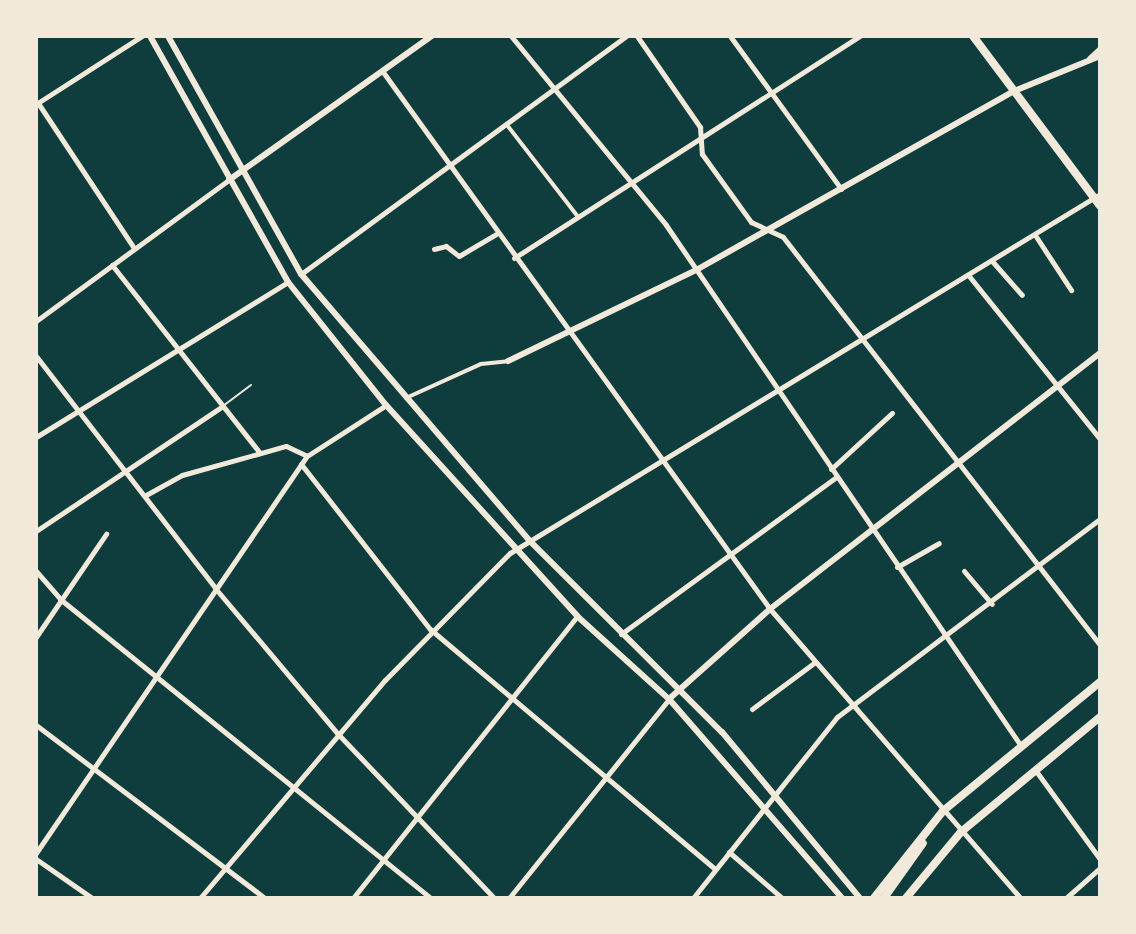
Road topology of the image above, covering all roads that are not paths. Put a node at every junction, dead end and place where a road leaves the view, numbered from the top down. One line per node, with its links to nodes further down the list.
1 (142, 36): 18 (street)
2 (150, 36): 23 (street)
3 (168, 36): 22 (street)
4 (432, 36): 14 (street)
5 (511, 36): 15 (street)
6 (626, 36): 15 (street)
7 (637, 36): 20 (street)
8 (730, 36): 17 (street)
9 (860, 36): 17 (street)
10 (973, 36): 16 (main road)
11 (1100, 48): 13 (street)
12 (1100, 56): 13 (street)
13 (1089, 58): 16 (street)
14 (383, 72): 21 (street); 22 (street)
15 (555, 87): 19 (street); 24 (street)
16 (1014, 91): 25 (street); 26 (main road)
17 (772, 95): 20 (street); 25 (street)
18 (37, 103): 32 (street)
19 (507, 125): 21 (street); 28 (street)
20 (701, 142): 24 (street); 29 (street)
21 (449, 167): 30 (street); 38 (street)
22 (243, 170): 23 (street); 38 (street)
23 (229, 180): 32 (street); 40 (street)
24 (630, 183): 28 (street); 37 (street)
25 (841, 189): 29 (street)
26 (1097, 196): 27 (main road); 31 (street)
27 (1100, 206)
28 (578, 217): 34 (street)
29 (768, 229): 37 (street); 45 (street)
30 (496, 234): 33 (street); 34 (street)
31 (1035, 235): 35 (street); 41 (street)
32 (134, 248): 36 (street)
33 (434, 249)
34 (514, 258): 44 (street)
35 (992, 261): 39 (street); 42 (street)
36 (112, 265): 43 (street); 46 (street)
37 (698, 269): 44 (street); 52 (street)
38 (301, 274): 53 (street)
39 (969, 276): 45 (street); 51 (street)
40 (288, 282): 46 (street); 54 (street)
41 (1071, 290)
42 (1022, 295)
43 (36, 321)
44 (572, 335): 49 (street); 62 (street)
45 (863, 341): 52 (street); 63 (street)
46 (178, 350): 55 (street); 56 (street)
47 (1100, 355): 51 (street)
48 (36, 356): 56 (street)
49 (508, 361): 53 (street)
50 (251, 385): 55 (lane)
51 (1058, 386): 59 (street); 63 (street)
52 (780, 392): 62 (street); 66 (street)
53 (404, 398): 54 (street); 73 (street)
54 (386, 405): 61 (street); 75 (street)
55 (223, 406): 60 (street); 65 (street)
56 (78, 409): 58 (street); 65 (street)
57 (892, 413): 66 (street)
58 (36, 437)
59 (1100, 439)
60 (260, 453): 61 (street); 68 (street)
61 (307, 456): 64 (street)
62 (664, 463): 73 (street); 76 (street)
63 (958, 463): 70 (street); 78 (street)
64 (301, 464): 81 (street); 86 (street)
65 (126, 469): 68 (street); 71 (street)
66 (831, 469): 67 (street)
67 (836, 477): 70 (street); 76 (street)
68 (146, 495): 81 (street)
69 (1100, 519): 78 (street)
70 (872, 530): 77 (street); 84 (street)
71 (36, 531)
72 (106, 534): 82 (street)
73 (530, 541): 75 (street); 87 (street)
74 (939, 543): 77 (street)
75 (514, 551): 85 (street); 86 (street)
76 (731, 556): 84 (street); 87 (street)
77 (897, 567): 89 (street)
78 (1038, 567): 83 (street); 90 (street)
79 (36, 571): 82 (street)
80 (964, 571): 83 (street)
81 (215, 588): 92 (street); 101 (street)
82 (60, 599): 88 (street); 92 (street)
83 (992, 604): 89 (street)
84 (770, 609): 91 (street); 94 (street)
85 (577, 616): 95 (street); 96 (street)
86 (430, 629): 96 (street); 101 (street)
87 (621, 634): 94 (street)
88 (36, 637)
89 (947, 639): 97 (street); 102 (street)
90 (1100, 645)
91 (814, 663): 97 (street); 98 (street)
92 (157, 676): 103 (street); 106 (street)
93 (1100, 682): 102 (main road)
94 (679, 688): 95 (street); 107 (street)
95 (669, 699): 105 (street); 108 (street)
96 (509, 703): 105 (street); 110 (street)
97 (851, 707): 107 (street); 109 (street)
98 (752, 709)
99 (1100, 717): 104 (main road)
100 (36, 725): 103 (street)
101 (338, 734): 106 (street); 110 (street)
102 (1021, 747): 109 (main road)
103 (94, 769): 113 (street); 116 (street)
104 (1036, 771): 111 (main road); 114 (street)
105 (603, 776): 118 (street); 125 (street)
106 (291, 785): 115 (street); 116 (street)
107 (774, 792): 108 (street); 129 (street)
108 (764, 804): 112 (street); 128 (street)
109 (940, 815): 111 (street); 130 (main road); 131 (main road)
110 (417, 818): 115 (street); 124 (street)
111 (961, 832): 132 (main road); 133 (street)
112 (729, 852): 118 (street); 127 (street)
113 (36, 856): 119 (street)
114 (1100, 859)
115 (383, 860): 122 (street); 123 (street)
116 (225, 867): 120 (street); 121 (street)
117 (1100, 868): 134 (street)
118 (715, 869): 126 (street)
119 (92, 898)
120 (200, 898)
121 (265, 898)
122 (353, 898)
123 (431, 898)
124 (494, 898)
125 (509, 898)
126 (693, 898)
127 (782, 898)
128 (842, 898)
129 (860, 898)
130 (874, 898)
131 (884, 898)
132 (906, 898)
133 (1020, 898)
134 (1066, 898)

